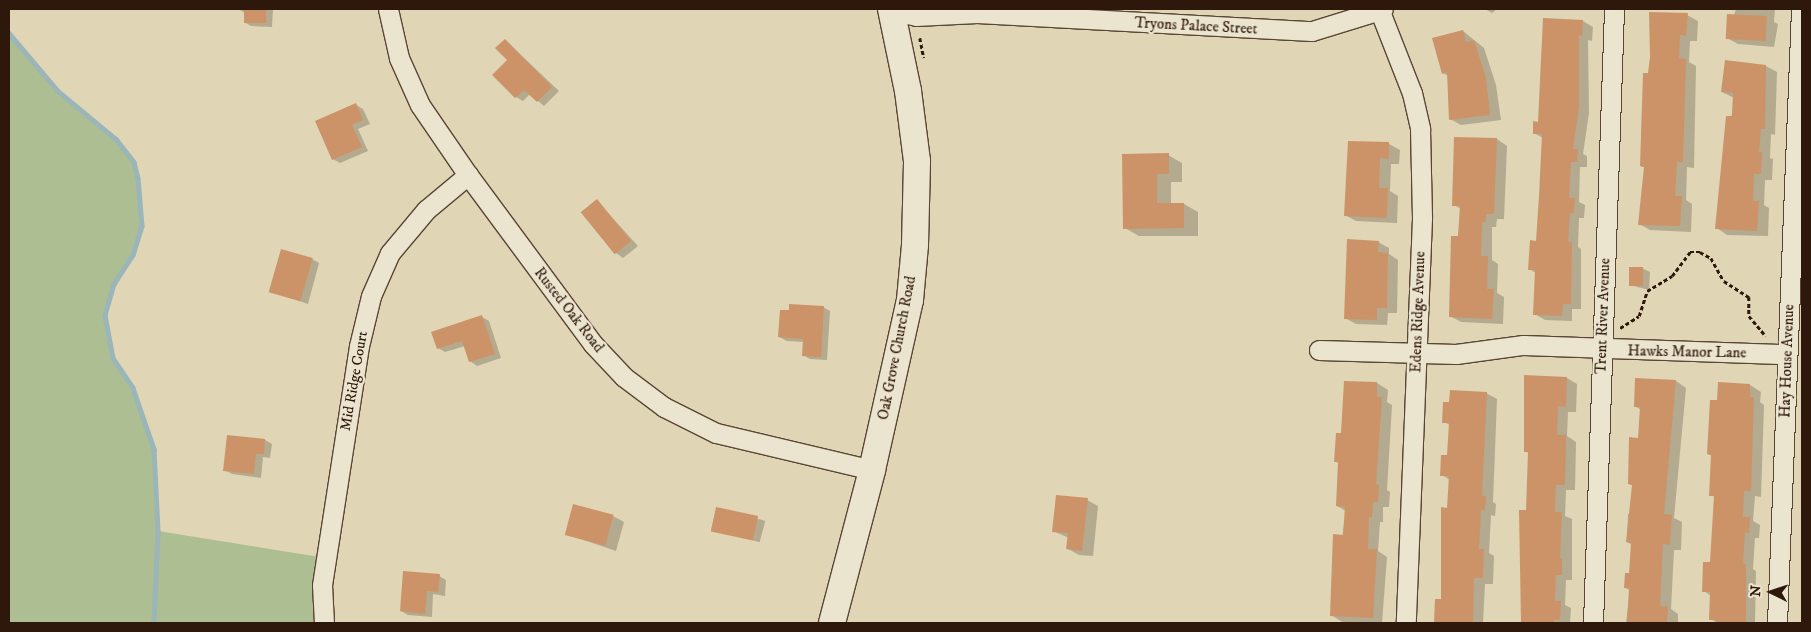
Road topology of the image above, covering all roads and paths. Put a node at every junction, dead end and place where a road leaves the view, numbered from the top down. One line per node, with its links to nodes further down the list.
1 (388, 9): 7 (street, Rusted Oak Road)
2 (1614, 9): 11 (street, Trent River Avenue)
3 (1800, 9): 13 (street, Hay House Avenue)
4 (892, 10): 6 (street, Tryons Palace Street); 14 (main road, Oak Grove Church Road)
5 (1381, 10): 6 (street, Tryons Palace Street); 12 (street, Edens Ridge Avenue)
6 (1123, 15)
7 (468, 175): 14 (street, Rusted Oak Road); 15 (street, Mid Ridge Court)
8 (1614, 332): 9 (path)
9 (1770, 339)
10 (1319, 350): 12 (street, Hawks Manor Lane)
11 (1601, 350): 12 (street, Hawks Manor Lane); 13 (street, Hawks Manor Lane); 18 (street, Trent River Avenue)
12 (1416, 351): 17 (street, Edens Ridge Avenue)
13 (1787, 354): 19 (street, Hay House Avenue)
14 (872, 470): 16 (main road, Oak Grove Church Road)
15 (324, 623)
16 (832, 623)
17 (1406, 623)
18 (1593, 623)
19 (1777, 623)

